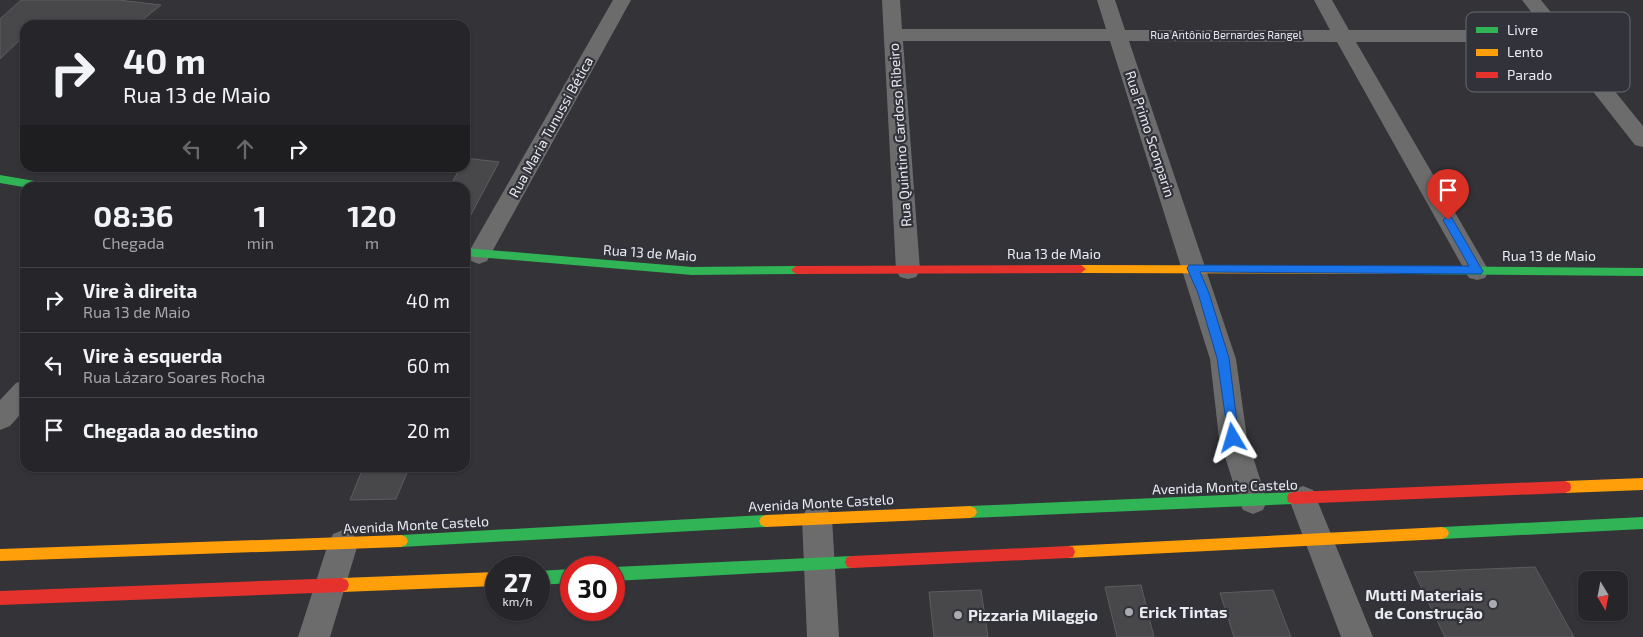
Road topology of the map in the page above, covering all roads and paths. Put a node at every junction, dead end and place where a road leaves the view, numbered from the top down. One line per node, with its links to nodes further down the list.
1 (622, 0): 15 (street, Rua Maria Tunussi Bética)
2 (890, 0): 7 (street, Rua Quintino Cardoso Ribeiro)
3 (1106, 0): 8 (street, Rua Primo Sconparin)
4 (1322, 0): 9 (street)
5 (1531, 0): 6 (street)
6 (1540, 12)
7 (893, 35): 8 (street, Rua Antônio Bernardes Rangel); 17 (street, Rua Quintino Cardoso Ribeiro)
8 (1118, 35): 9 (street, Rua Antônio Bernardes Rangel); 16 (street, Rua Primo Sconparin)
9 (1343, 35): 10 (street, Rua Antônio Bernardes Rangel); 18 (street)
10 (1466, 36)
11 (1604, 92): 12 (street)
12 (1643, 140)
13 (0, 179): 14 (main road)
14 (20, 182)
15 (472, 254): 17 (main road, Rua 13 de Maio)
16 (1192, 268): 17 (main road, Rua 13 de Maio); 18 (main road, Rua 13 de Maio); 24 (street, Rua Primo Sconparin)
17 (908, 270)
18 (1477, 271): 19 (main road, Rua 13 de Maio)
19 (1643, 272)
20 (20, 396): 21 (street)
21 (0, 418)
22 (1643, 484): 23 (main road, Avenida Monte Castelo)
23 (1303, 499): 24 (main road, Avenida Monte Castelo); 27 (street)
24 (1253, 501): 25 (main road, Avenida Monte Castelo)
25 (817, 518): 28 (main road, Avenida Monte Castelo); 30 (street)
26 (1643, 523): 27 (main road)
27 (1318, 539): 30 (main road); 37 (street)
28 (342, 544): 29 (main road, Avenida Monte Castelo); 33 (street)
29 (0, 555)
30 (818, 565): 31 (main road); 36 (street)
31 (625, 574)
32 (485, 580): 33 (main road)
33 (330, 587): 34 (main road); 35 (street)
34 (0, 598)
35 (314, 637)
36 (823, 637)
37 (1358, 637)

